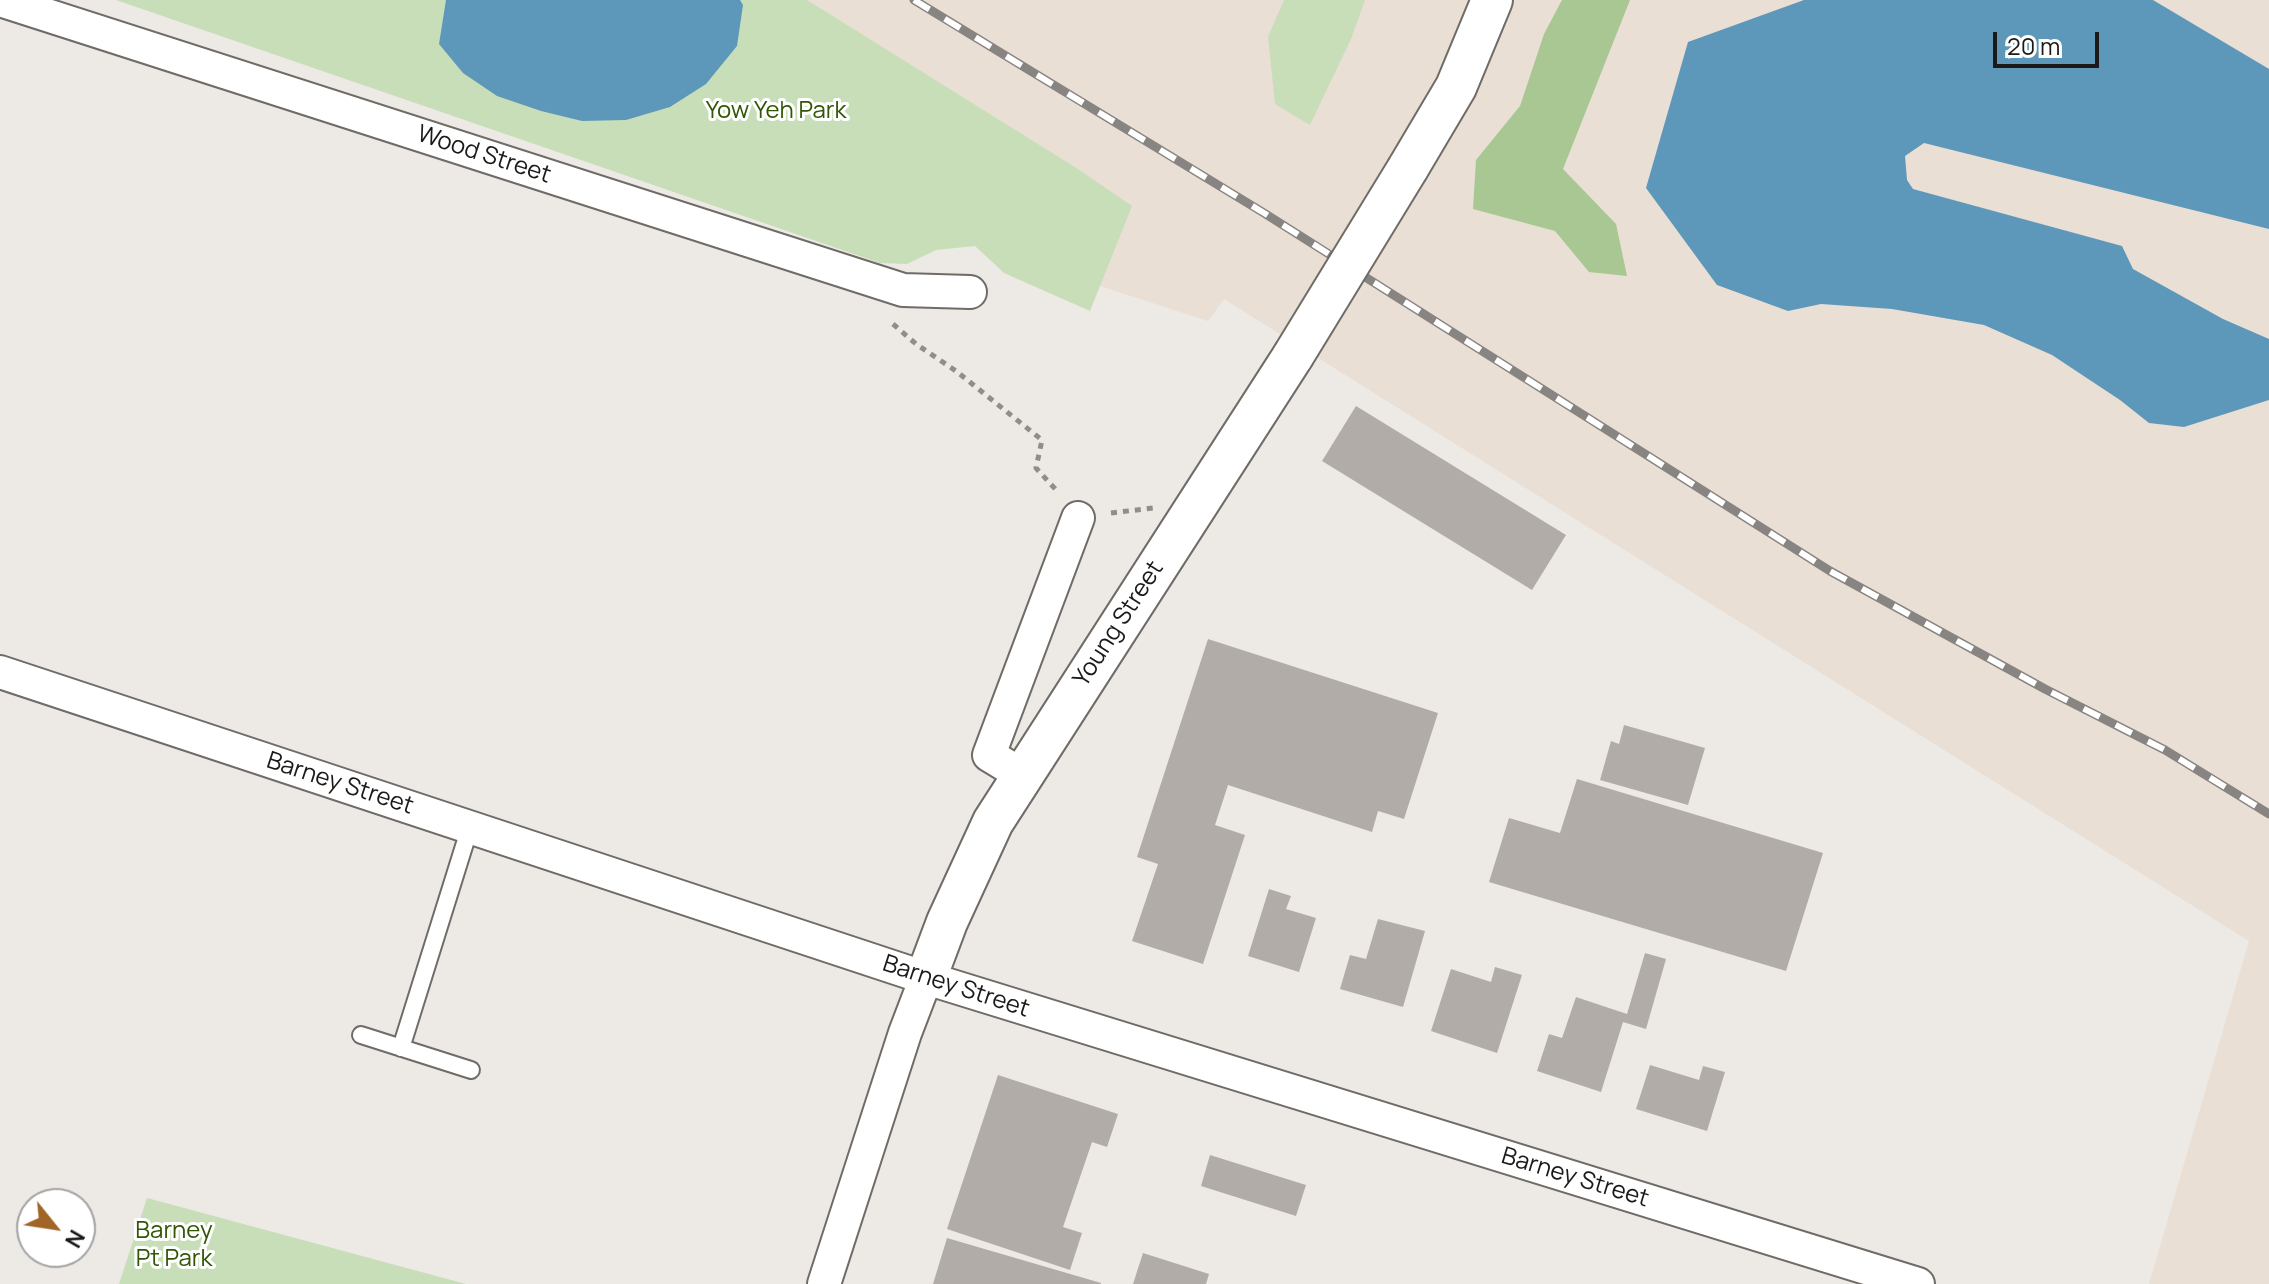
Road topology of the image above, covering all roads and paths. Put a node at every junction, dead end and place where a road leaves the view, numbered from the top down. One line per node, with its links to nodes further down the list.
1 (0, 0): 3 (street, Wood Street)
2 (1492, 0): 8 (street, Young Street, bridge)
3 (970, 292)
4 (893, 324): 6 (path)
5 (1162, 507): 6 (path)
6 (1078, 518): 8 (street)
7 (0, 672): 9 (street, Barney Street)
8 (1022, 775): 10 (street, Young Street)
9 (470, 827): 10 (street, Barney Street); 12 (lane)
10 (926, 978): 14 (street, Barney Street); 15 (street, Young Street)
11 (361, 1035): 12 (lane)
12 (401, 1048): 13 (lane)
13 (471, 1070)
14 (1904, 1282)
15 (824, 1284)

